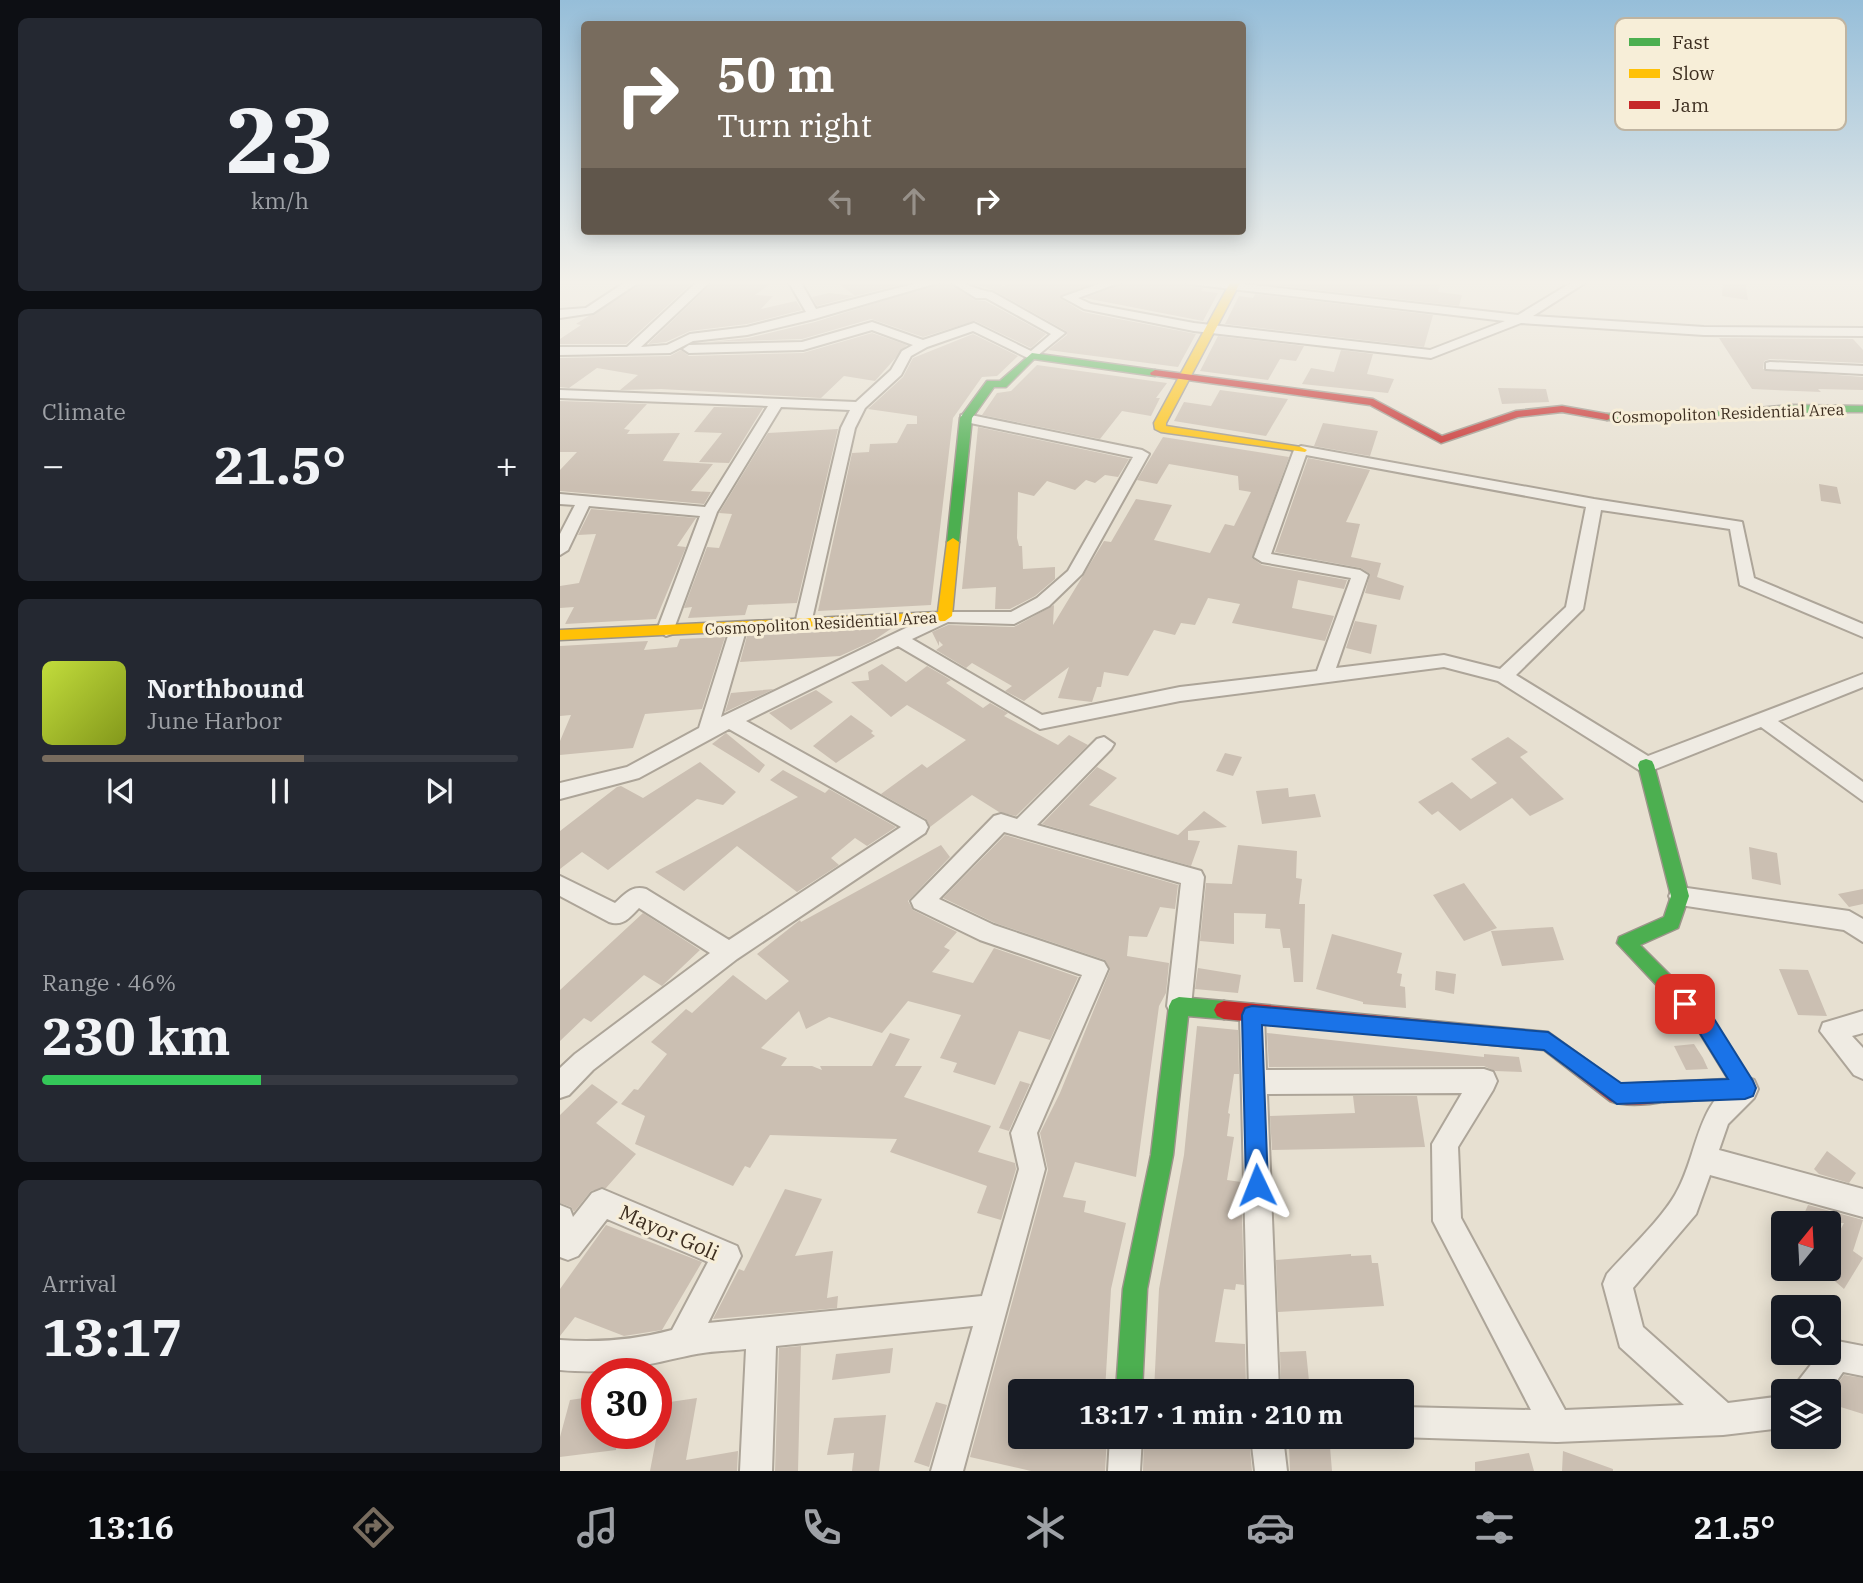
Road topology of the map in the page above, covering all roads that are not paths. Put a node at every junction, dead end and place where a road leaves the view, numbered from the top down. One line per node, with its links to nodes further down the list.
1 (657, 350): 9 (street)
2 (913, 350): 16 (street)
3 (1019, 350): 10 (street)
4 (1039, 350): 10 (street)
5 (1200, 350): 13 (street)
6 (1396, 350): 7 (street)
7 (1442, 350)
8 (560, 351): 9 (street)
9 (630, 351)
10 (1032, 356): 13 (street, Cosmopoliton Residential Area); 18 (street, Cosmopoliton Residential Area)
11 (1770, 366): 12 (street)
12 (1863, 370)
13 (1186, 377): 17 (street, Cosmopoliton Residential Area); 19 (street)
14 (560, 394): 15 (street)
15 (777, 403): 16 (street); 23 (street)
16 (859, 407): 26 (street)
17 (1863, 409)
18 (966, 418): 25 (street, Cosmopoliton Residential Area); 25 (street)
19 (1301, 450): 22 (street); 32 (street)
20 (560, 499): 21 (street)
21 (584, 501): 23 (street); 24 (street)
22 (1594, 504): 29 (street); 33 (street)
23 (709, 512): 28 (street)
24 (560, 550)
25 (944, 616): 26 (street, Cosmopoliton Residential Area); 31 (street)
26 (804, 624): 27 (street, Cosmopoliton Residential Area)
27 (738, 627): 28 (street, Cosmopoliton Residential Area); 37 (street)
28 (666, 630): 30 (street, Cosmopoliton Residential Area)
29 (1863, 631)
30 (560, 635)
31 (898, 639): 32 (street); 36 (street)
32 (1324, 676): 33 (street)
33 (1504, 676): 39 (street)
34 (1863, 680): 35 (street)
35 (1763, 719): 39 (street); 41 (street)
36 (730, 721): 37 (street); 46 (street)
37 (707, 732): 40 (street)
38 (1104, 744): 42 (street)
39 (1646, 765): 44 (street)
40 (560, 790)
41 (1863, 793)
42 (1020, 828): 47 (street); 57 (street)
43 (560, 885): 46 (street)
44 (1680, 896): 45 (street); 53 (street)
45 (1863, 932)
46 (729, 951): 52 (street)
47 (1179, 1006): 48 (street); 62 (street)
48 (1252, 1015): 51 (street); 53 (street)
49 (1863, 1022): 50 (street)
50 (1863, 1067)
51 (1253, 1082): 63 (street); 68 (street)
52 (560, 1086)
53 (1745, 1088): 54 (street)
54 (1702, 1159): 55 (street); 66 (street)
55 (1863, 1203)
56 (560, 1219): 59 (street, Mayor Goli)
57 (991, 1310): 58 (street); 72 (street)
58 (762, 1331): 59 (street); 71 (street)
59 (682, 1342): 60 (street)
60 (560, 1355)
61 (1863, 1360): 64 (street)
62 (1130, 1379)
63 (1264, 1379)
64 (1819, 1379)
65 (1771, 1413): 66 (street)
66 (1723, 1419): 68 (street)
67 (1414, 1423): 68 (street)
68 (1557, 1426)
69 (1125, 1449): 73 (street)
70 (1268, 1449): 74 (street)
71 (756, 1471)
72 (947, 1471)
73 (1124, 1471)
74 (1271, 1471)

